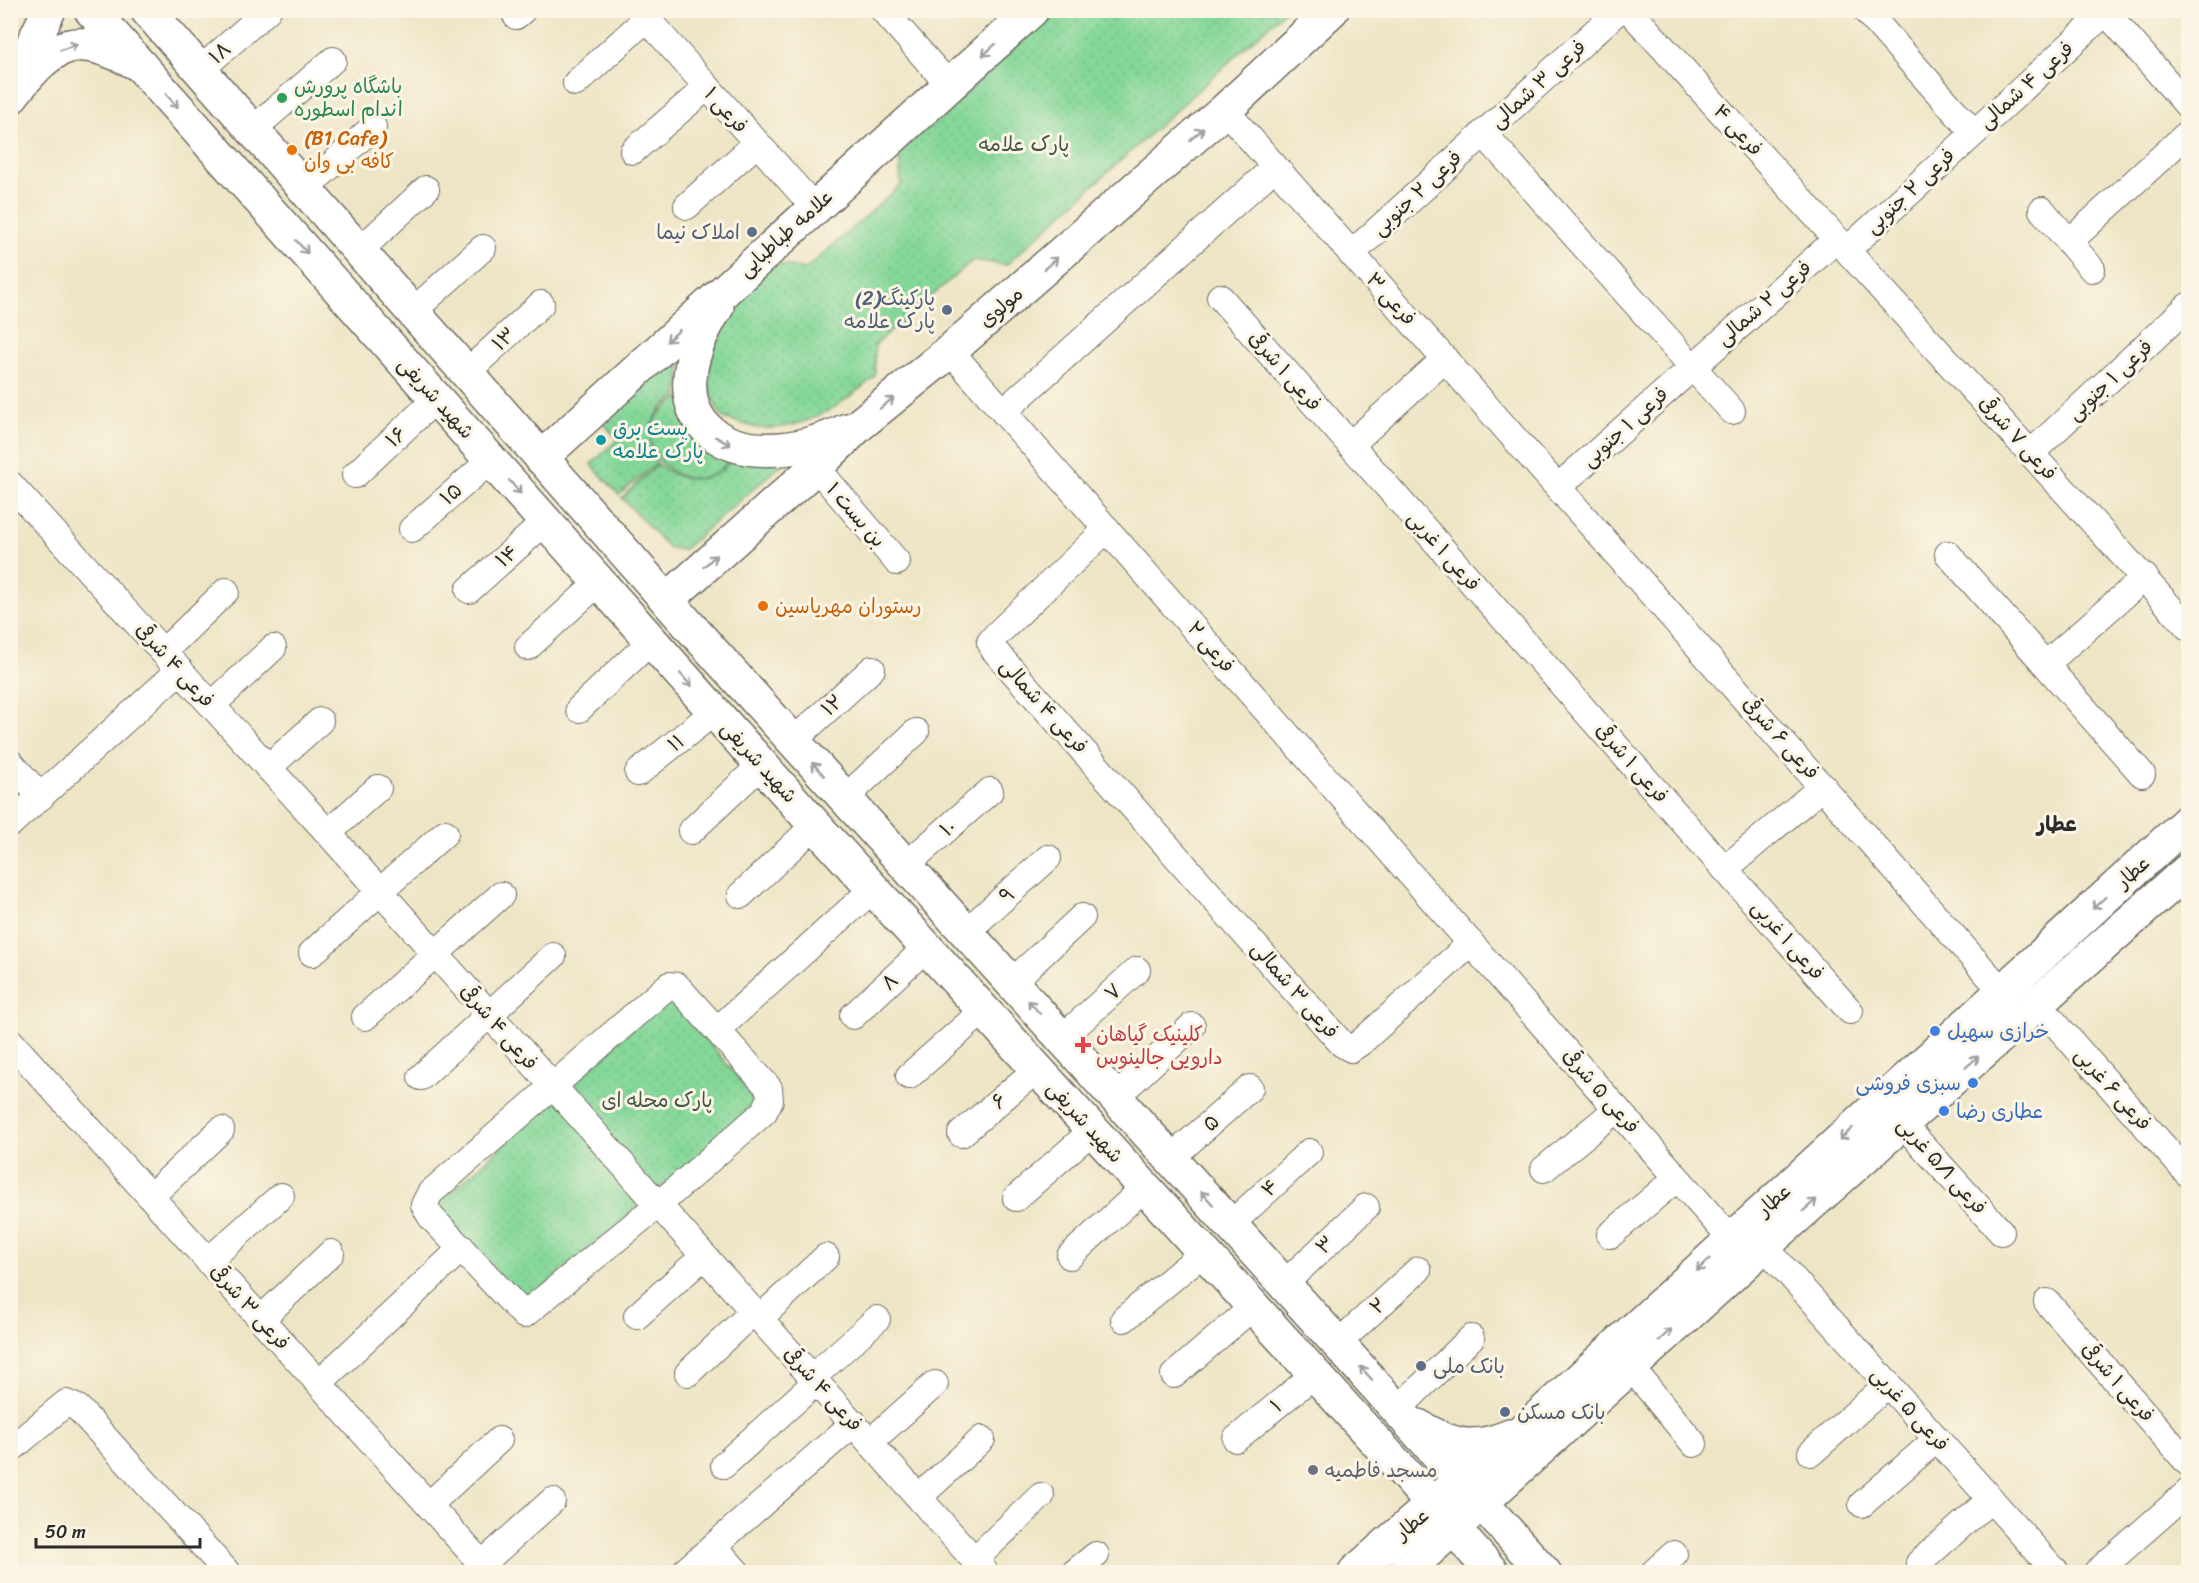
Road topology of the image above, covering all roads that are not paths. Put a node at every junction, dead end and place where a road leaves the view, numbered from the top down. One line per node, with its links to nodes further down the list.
1 (49, 10): 19 (main road)
2 (91, 10): 14 (main road, شهید شریفی)
3 (268, 10): 15 (street, ۱۸)
4 (883, 10): 17 (street)
5 (1032, 10): 17 (main road, علامه طباطبایی, one-way to 17)
6 (1332, 10): 22 (main road, مولوی)
7 (1619, 10): 26 (street, فرعی ۳ شمالی)
8 (1629, 10): 38 (street, فرعی ۴)
9 (1865, 10): 25 (street)
10 (2105, 11): 21 (street); 25 (street, فرعی ۴ شمالی)
11 (643, 15): 16 (street); 18 (street, فرعی ۱)
12 (154, 16): 15 (main road, شهید شریفی)
13 (333, 60): 24 (street)
14 (140, 65): 20 (main road, one-way to 14); 29 (main road, شهید شریفی, one-way to 29)
15 (199, 71): 24 (main road, شهید شریفی)
16 (576, 82)
17 (950, 86): 35 (main road, علامه طباطبایی)
18 (706, 88): 28 (street, فرعی ۱); 30 (street)
19 (10, 92)
20 (10, 98)
21 (2188, 106)
22 (1225, 110): 31 (street, فرعی ۳); 48 (main road, مولوی, one-way to 22)
23 (373, 127): 33 (street)
24 (249, 128): 29 (main road); 33 (main road, شهید شریفی)
25 (1973, 132): 38 (street, فرعی ۲ جنوبی)
26 (1483, 133): 41 (street, فرعی ۲ جنوبی); 50 (street)
27 (2188, 133): 37 (street)
28 (757, 143): 34 (street); 35 (street, فرعی ۱)
29 (214, 148): 52 (main road, شهید شریفی, one-way to 52)
30 (633, 151)
31 (1275, 167): 41 (street, فرعی ۳); 53 (street)
32 (426, 189): 40 (street)
33 (303, 191): 40 (main road, شهید شریفی)
34 (687, 206)
35 (814, 207): 43 (main road, علامه طباطبایی)
36 (2042, 210): 37 (street)
37 (2069, 242): 42 (street)
38 (1842, 245): 50 (street, فرعی ۲ شمالی); 57 (street, فرعی ۷ شرقی)
39 (483, 248): 47 (street)
40 (358, 252): 47 (main road, شهید شریفی)
41 (1351, 254): 49 (street, فرعی ۳)
42 (2092, 269)
43 (734, 280): 55 (main road, one-way to 55); 58 (main road, علامه طباطبایی, one-way to 58)
44 (1220, 297): 56 (street, فرعی ۱ شرقی)
45 (541, 304): 51 (street, ۱۳)
46 (2188, 306): 57 (street, فرعی ۱ جنوبی)
47 (412, 312): 51 (main road, شهید شریفی)
48 (950, 351): 53 (street, فرعی ۲); 55 (main road, مولوی, one-way to 48)
49 (1445, 359): 56 (street); 63 (street, فرعی ۳)
50 (1692, 366): 54 (street); 63 (street, فرعی ۱ جنوبی)
51 (466, 373): 58 (main road, شهید شریفی)
52 (436, 399): 59 (main road, شهید شریفی); 61 (street, ۱۶)
53 (1004, 411): 66 (street, فرعی ۲)
54 (1732, 411)
55 (859, 426): 60 (main road, مولوی)
56 (1350, 445): 79 (street, فرعی ۱ غربی)
57 (2031, 453): 69 (street, فرعی ۷ شرقی)
58 (541, 458): 73 (main road, شهید شریفی)
59 (490, 460): 64 (main road, شهید شریفی, one-way to 64); 65 (street, ۱۵)
60 (816, 468): 68 (street, بن بست ۱); 73 (main road, مولوی, one-way to 60)
61 (356, 475)
62 (10, 484): 78 (street, فرعی ۴ شرقی)
63 (1558, 487): 94 (street, فرعی ۶ شرقی)
64 (545, 522): 70 (main road, شهید شریفی); 71 (street, ۱۴)
65 (412, 529)
66 (1107, 529): 106 (street, فرعی ۴ شمالی); 118 (street, فرعی ۲)
67 (1948, 554): 80 (street)
68 (897, 562)
69 (2145, 578): 74 (street, فرعی ۷ شرقی); 80 (street)
70 (599, 582): 75 (main road, شهید شریفی); 76 (street)
71 (470, 590)
72 (226, 591): 78 (street)
73 (667, 600): 88 (main road, شهید شریفی)
74 (2188, 627)
75 (651, 642): 84 (street); 85 (main road, شهید شریفی, one-way to 85)
76 (528, 647)
77 (273, 648): 83 (street)
78 (163, 652): 82 (street, فرعی ۴ شرقی)
79 (1538, 657): 110 (street, فرعی ۱ شرقی)
80 (2046, 664): 93 (street)
81 (872, 669): 88 (street, ۱۲)
82 (180, 670): 83 (street, فرعی ۴ شرقی); 97 (street)
83 (212, 705): 91 (street, فرعی ۴ شرقی)
84 (579, 709)
85 (714, 712): 90 (main road, شهید شریفی); 92 (street, ۱۱)
86 (320, 721): 91 (street)
87 (916, 732): 98 (street)
88 (793, 741): 98 (main road, شهید شریفی, one-way to 88)
89 (10, 762): 97 (street)
90 (761, 765): 102 (main road, شهید شریفی); 103 (street)
91 (268, 768): 104 (street, فرعی ۴ شرقی)
92 (638, 773)
93 (2142, 774)
94 (1823, 786): 110 (street); 125 (street, فرعی ۶ شرقی)
95 (378, 788): 104 (street)
96 (990, 791): 109 (street, ۱۰)
97 (41, 796): 101 (street)
98 (845, 798): 100 (main road, شهید شریفی)
99 (2188, 821): 125 (main road, عطار, one-way to 125)
100 (868, 823): 107 (main road); 109 (main road, شهید شریفی)
101 (10, 824)
102 (815, 825): 107 (main road, شهید شریفی); 115 (street)
103 (691, 831)
104 (328, 833): 113 (street, فرعی ۴ شرقی)
105 (445, 833): 113 (street)
106 (1160, 835): 118 (street, فرعی ۳ شمالی)
107 (837, 849): 112 (main road, شهید شریفی)
108 (1048, 858): 117 (street, ۹)
109 (906, 865): 117 (main road, شهید شریفی)
110 (1725, 869): 128 (street, فرعی ۱ غربی)
111 (2188, 870): 126 (main road, عطار)
112 (873, 889): 119 (main road, شهید شریفی); 133 (street)
113 (380, 892): 120 (street); 121 (street, فرعی ۴ شرقی)
114 (501, 895): 121 (street)
115 (741, 895)
116 (1082, 917): 124 (street)
117 (966, 932): 124 (main road, شهید شریفی)
118 (1471, 943): 142 (street, فرعی ۵ شرقی)
119 (927, 947): 127 (main road, شهید شریفی); 130 (street, ۸)
120 (312, 953)
121 (435, 954): 129 (street, فرعی ۴ شرقی); 131 (street)
122 (554, 956): 129 (street)
123 (1137, 970): 134 (street, ۷)
124 (1012, 982): 134 (main road, شهید شریفی, one-way to 124)
125 (2002, 991): 143 (main road, عطار)
126 (2038, 1004): 143 (main road, عطار, one-way to 126); 150 (street, فرعی ۶ غربی)
127 (984, 1010): 136 (main road, شهید شریفی); 137 (street)
128 (1850, 1011)
129 (489, 1016): 138 (street); 139 (street, فرعی ۴ شرقی)
130 (853, 1016)
131 (365, 1017)
132 (1192, 1026): 141 (street)
133 (717, 1030): 139 (street); 156 (street)
134 (1062, 1038): 141 (main road, شهید شریفی)
135 (10, 1041): 153 (street, فرعی ۳ شرقی)
136 (1037, 1069): 145 (main road, شهید شریفی); 146 (street, ۶)
137 (909, 1076)
138 (421, 1077)
139 (552, 1087): 156 (street, فرعی ۴ شرقی); 163 (street)
140 (1250, 1088): 148 (street, ۵)
141 (1116, 1097): 148 (main road, شهید شریفی)
142 (1617, 1108): 149 (street); 151 (street, فرعی ۵ شرقی)
143 (1892, 1112): 159 (street, فرعی ۵/۱ غربی); 161 (main road, عطار, one-way to 161); 162 (main road, عطار, one-way to 143)
144 (221, 1130): 153 (street)
145 (1093, 1130): 152 (main road, شهید شریفی); 155 (street)
146 (961, 1134)
147 (1309, 1152): 158 (street, ۴)
148 (1171, 1158): 158 (main road, شهید شریفی, one-way to 148)
149 (1544, 1169)
150 (2188, 1174)
151 (1677, 1178): 160 (street); 161 (street, فرعی ۵ شرقی)
152 (1145, 1187): 164 (main road, شهید شریفی); 167 (street)
153 (151, 1196): 169 (street, فرعی ۳ شرقی)
154 (281, 1196): 169 (street)
155 (1016, 1198)
156 (658, 1205): 163 (street); 166 (street, فرعی ۴ شرقی)
157 (1366, 1207): 171 (street, ۳)
158 (1231, 1224): 171 (main road, شهید شریفی)
159 (2001, 1232)
160 (1610, 1235)
161 (1731, 1239): 191 (main road, عطار, one-way to 191)
162 (1764, 1246): 181 (main road, عطار, one-way to 162); 188 (street, فرعی ۵ غربی)
163 (462, 1248): 186 (street)
164 (1204, 1252): 173 (main road, شهید شریفی); 178 (street)
165 (331, 1253): 176 (street)
166 (704, 1256): 174 (street, فرعی ۴ شرقی); 175 (street)
167 (1070, 1256)
168 (826, 1257): 174 (street)
169 (208, 1261): 176 (street, فرعی ۳ شرقی)
170 (1418, 1270): 180 (street, ۲)
171 (1285, 1283): 180 (main road, شهید شریفی)
172 (2047, 1302): 201 (street, فرعی ۱ شرقی)
173 (1254, 1306): 183 (main road, شهید شریفی); 184 (street)
174 (757, 1315): 182 (street); 185 (street, فرعی ۴ شرقی)
175 (637, 1316)
176 (261, 1319): 186 (street, فرعی ۳ شرقی)
177 (877, 1319): 185 (street)
178 (1124, 1319)
179 (1471, 1338): 189 (street)
180 (1338, 1343): 189 (main road, شهید شریفی, one-way to 180)
181 (1630, 1366): 191 (main road, عطار); 197 (street)
182 (688, 1373)
183 (1315, 1374): 193 (street, ۱); 200 (main road, شهید شریفی)
184 (1174, 1375)
185 (815, 1379): 190 (street, فرعی ۴ شرقی); 202 (street)
186 (319, 1383): 209 (street, فرعی ۳ شرقی)
187 (935, 1384): 196 (street)
188 (1888, 1384): 194 (street, فرعی ۵ غربی); 199 (street)
189 (1404, 1415): 191 (main road); 203 (main road, شهید شریفی)
190 (854, 1423): 196 (street, فرعی ۴ شرقی); 213 (street)
191 (1532, 1438): 203 (main road, عطار); 216 (main road)
192 (982, 1439): 206 (street)
193 (1236, 1439)
194 (1936, 1439): 207 (street, فرعی ۵ غربی); 210 (street)
195 (499, 1440): 209 (street)
196 (870, 1442): 206 (street, فرعی ۴ شرقی)
197 (1694, 1444)
198 (10, 1450): 221 (street)
199 (1811, 1453)
200 (1392, 1459): 211 (main road, شهید شریفی); 212 (main road)
201 (2188, 1463)
202 (724, 1465)
203 (1470, 1491): 211 (main road, عطار); 216 (main road, شهید شریفی)
204 (2188, 1492): 229 (street)
205 (1041, 1496): 218 (street)
206 (919, 1497): 218 (street, فرعی ۴ شرقی)
207 (1991, 1499): 217 (street); 219 (street, فرعی ۵ غربی)
208 (552, 1501): 220 (street)
209 (429, 1504): 220 (street, فرعی ۳ شرقی)
210 (1862, 1504)
211 (1442, 1518): 212 (main road, عطار); 226 (main road, عطار); 227 (main road, شهید شریفی)
212 (1401, 1532): 225 (main road, عطار)
213 (714, 1546): 222 (street); 223 (street)
214 (1674, 1554): 228 (street)
215 (1096, 1555): 224 (street)
216 (1534, 1561)
217 (1919, 1563)
218 (979, 1566)
219 (2042, 1567)
220 (486, 1568)
221 (227, 1572)
222 (684, 1572)
223 (737, 1572)
224 (1075, 1572)
225 (1355, 1572)
226 (1405, 1572)
227 (1492, 1572)
228 (1654, 1572)
229 (2097, 1572)

